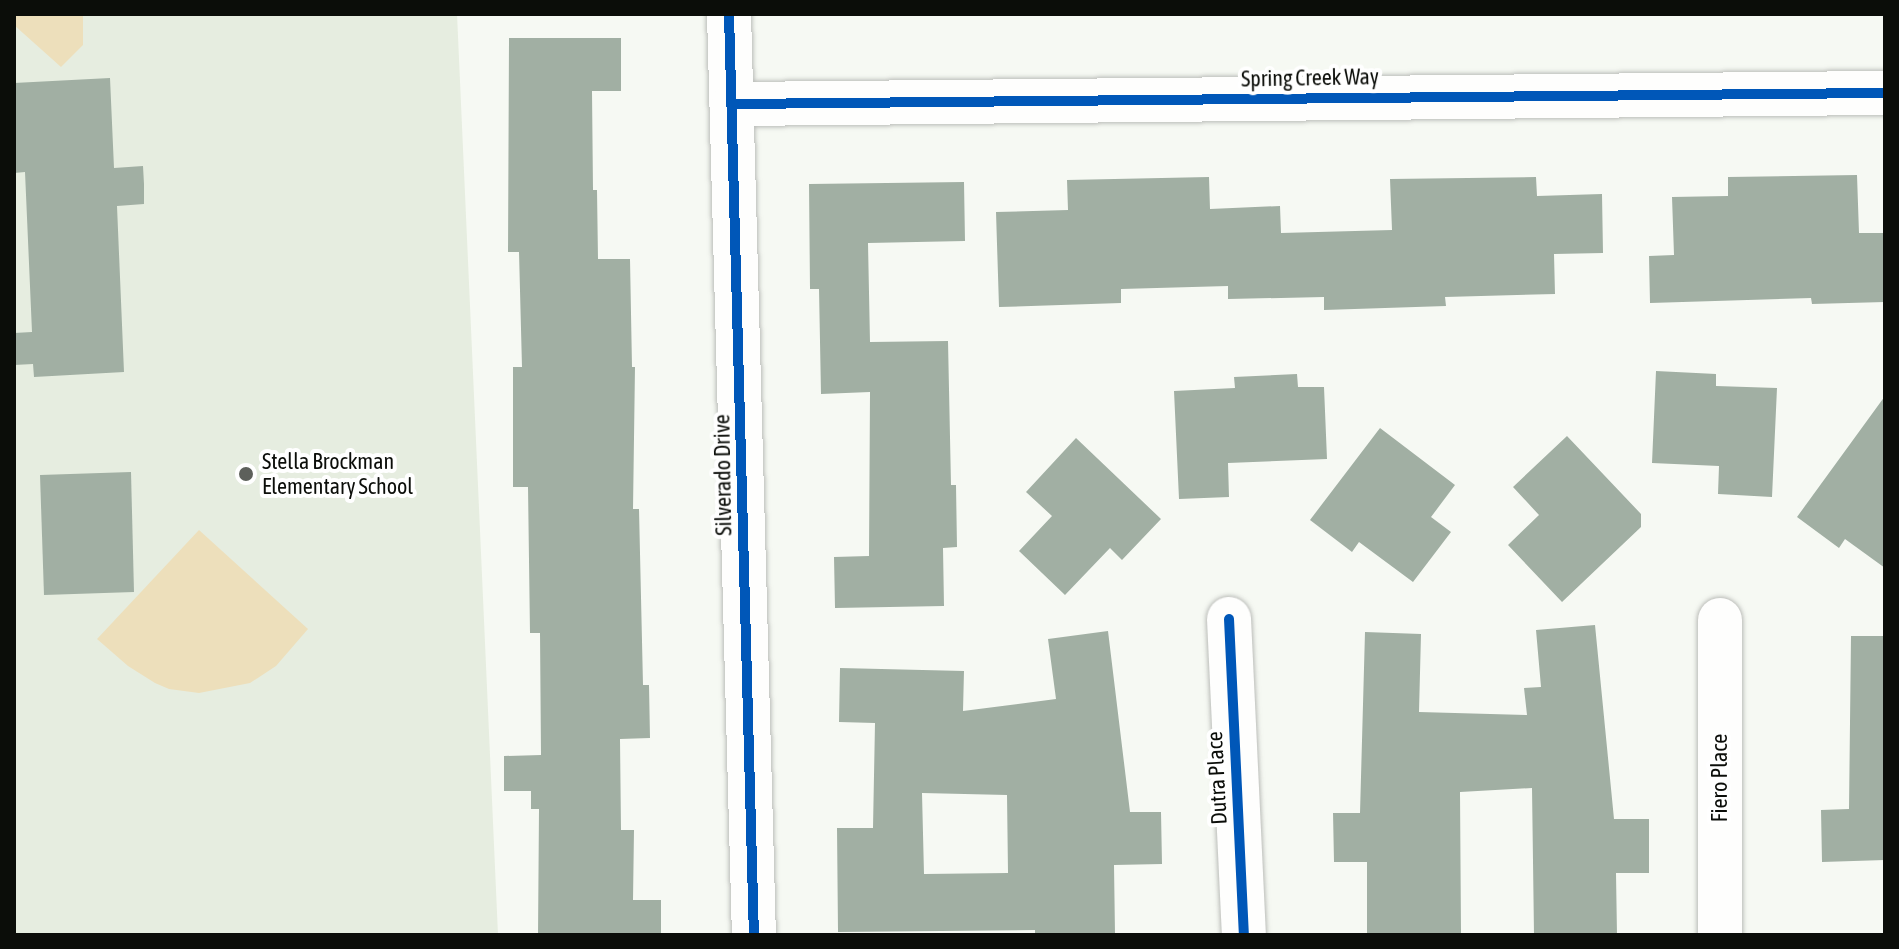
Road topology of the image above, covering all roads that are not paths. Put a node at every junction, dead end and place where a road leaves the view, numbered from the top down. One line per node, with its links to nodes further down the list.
1 (729, 14): 3 (street, Silverado Drive)
2 (1885, 93): 3 (street, Spring Creek Way)
3 (734, 104): 6 (street, Silverado Drive)
4 (1229, 619): 7 (street, Dutra Place)
5 (1720, 620): 8 (street, Fiero Place)
6 (754, 935)
7 (1244, 935)
8 (1720, 935)

